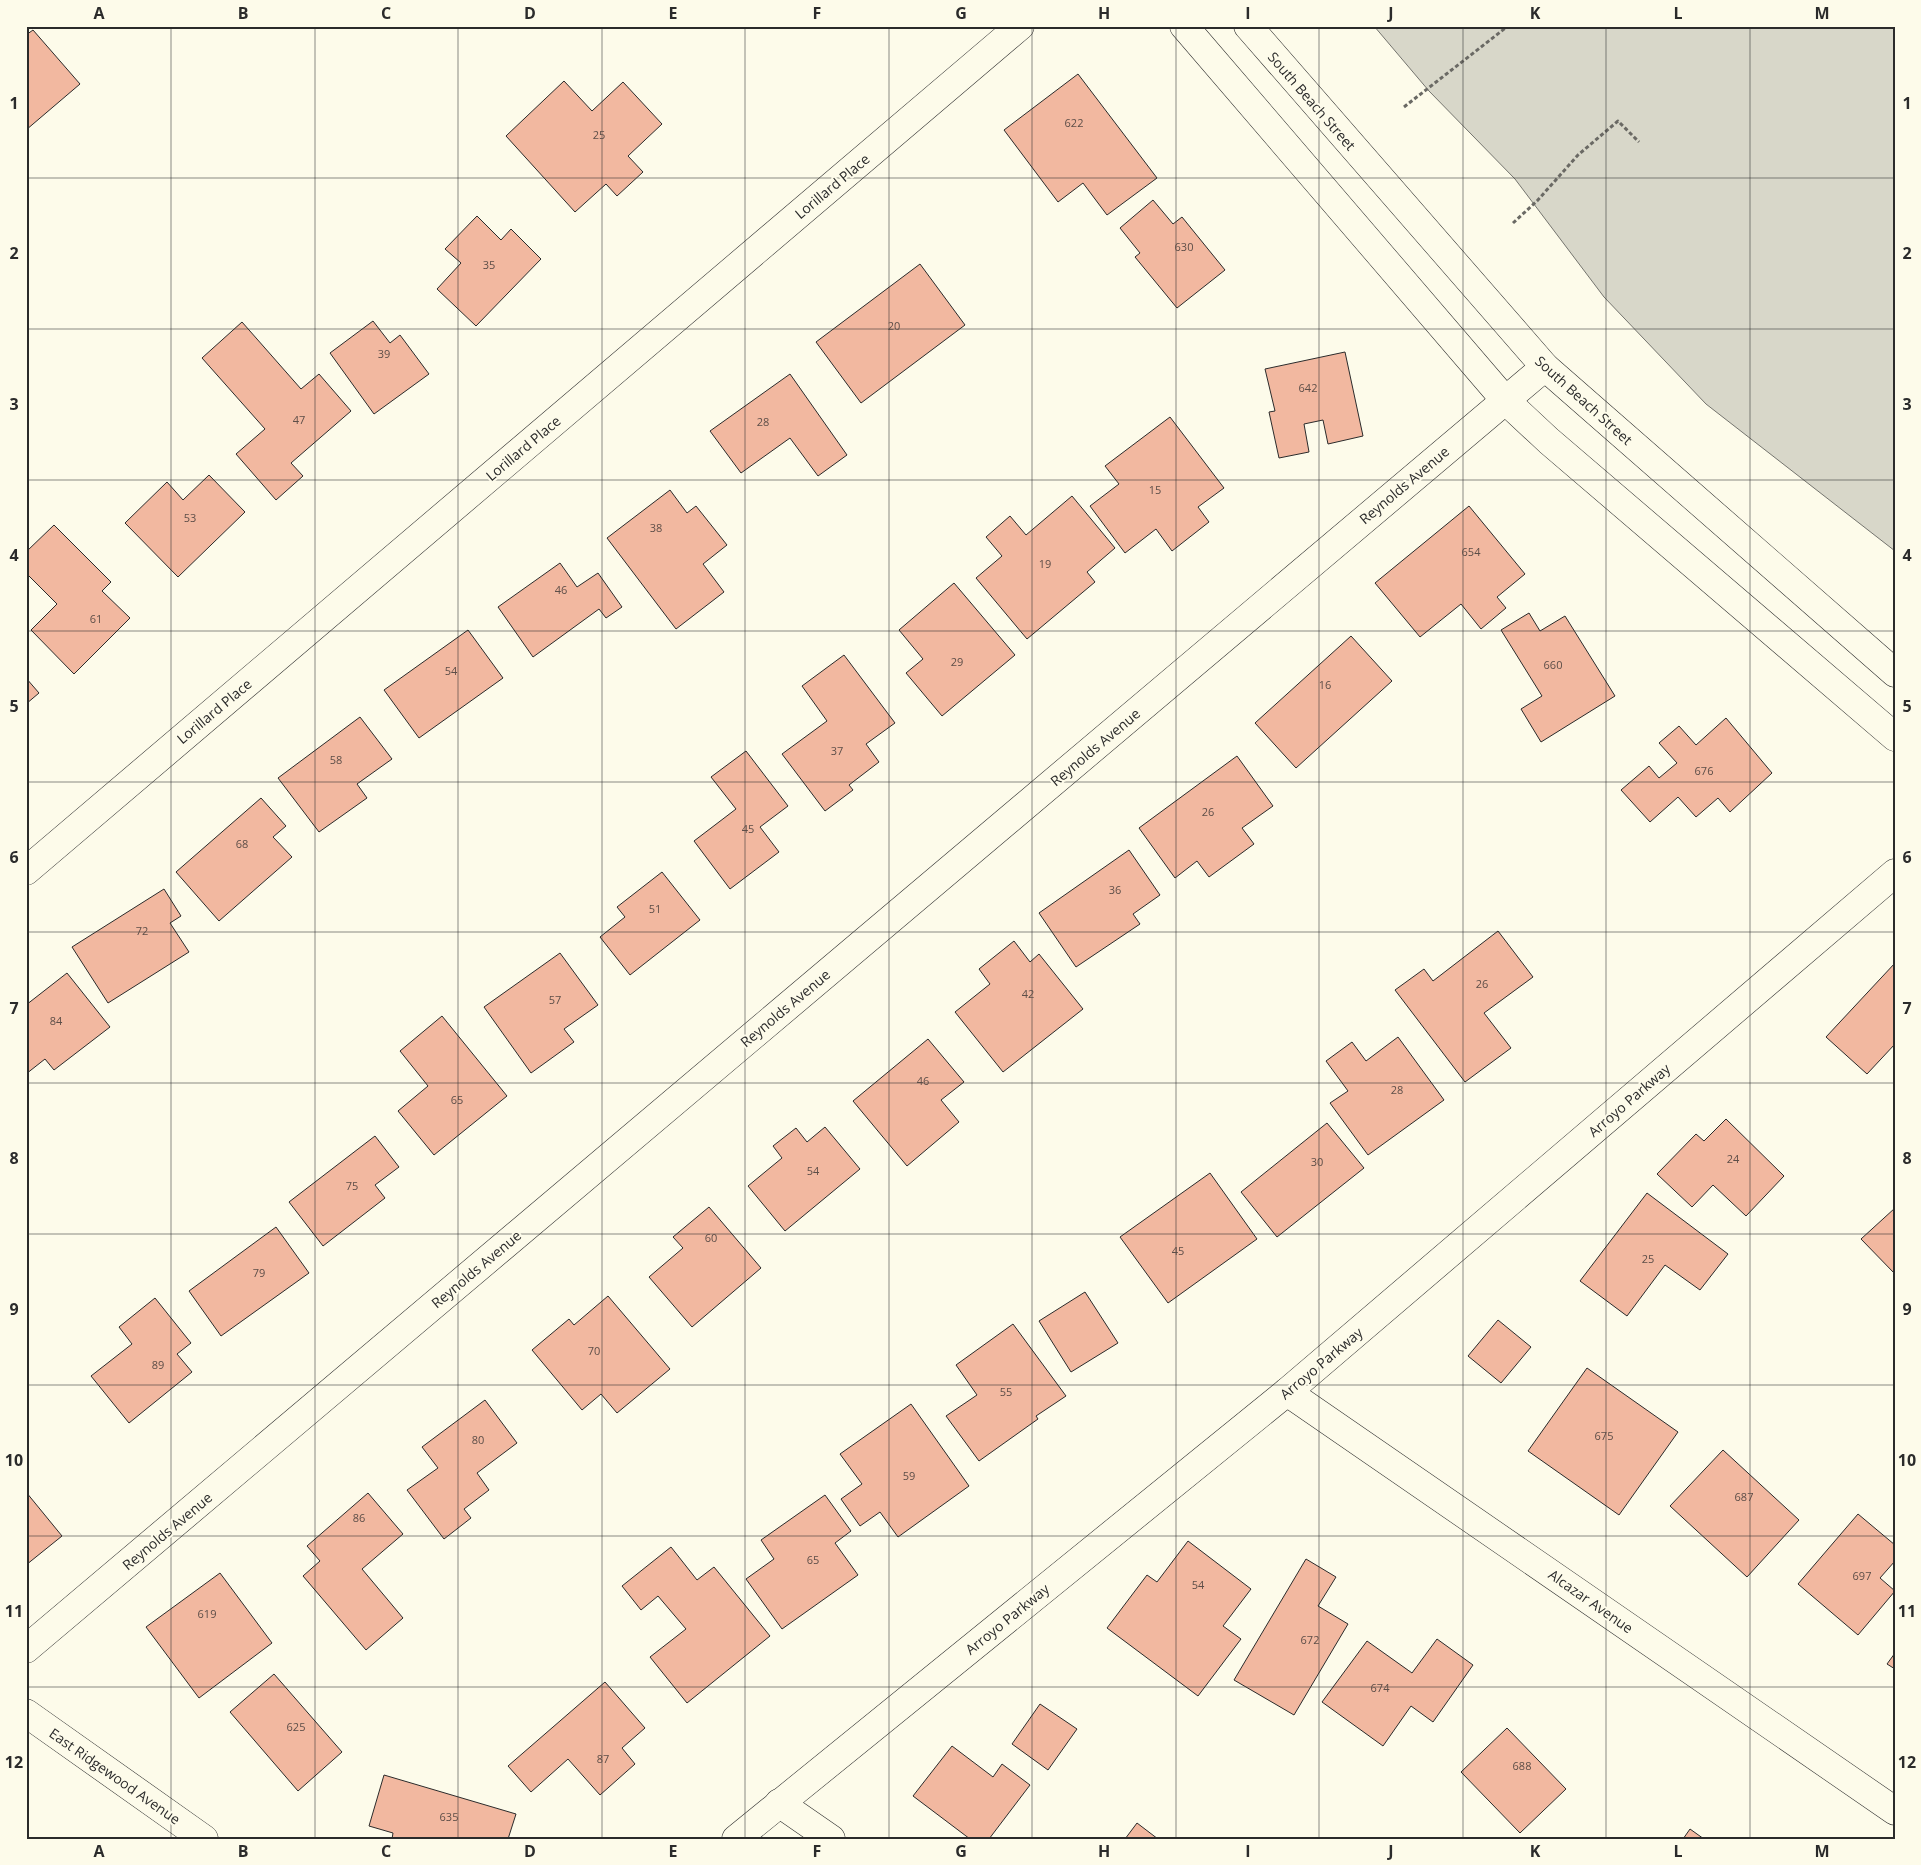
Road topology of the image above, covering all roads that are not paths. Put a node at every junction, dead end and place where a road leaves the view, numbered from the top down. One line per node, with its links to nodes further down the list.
1 (1020, 26): 8 (street, Lorillard Place)
2 (1184, 26): 5 (street)
3 (1248, 26): 4 (street, South Beach Street)
4 (1545, 367): 5 (street, Reynolds Avenue); 6 (street, South Beach Street)
5 (1505, 400): 7 (street); 11 (street, Reynolds Avenue)
6 (1895, 673)
7 (1895, 737)
8 (26, 871)
9 (1895, 872): 10 (street, Arroyo Parkway)
10 (1287, 1392): 13 (street, Arroyo Parkway); 14 (street, Alcazar Avenue)
11 (26, 1649)
12 (26, 1713): 15 (street, East Ridgewood Avenue)
13 (779, 1803): 16 (street, Arroyo Parkway); 17 (street)
14 (1895, 1811)
15 (204, 1839)
16 (736, 1839)
17 (831, 1839)

